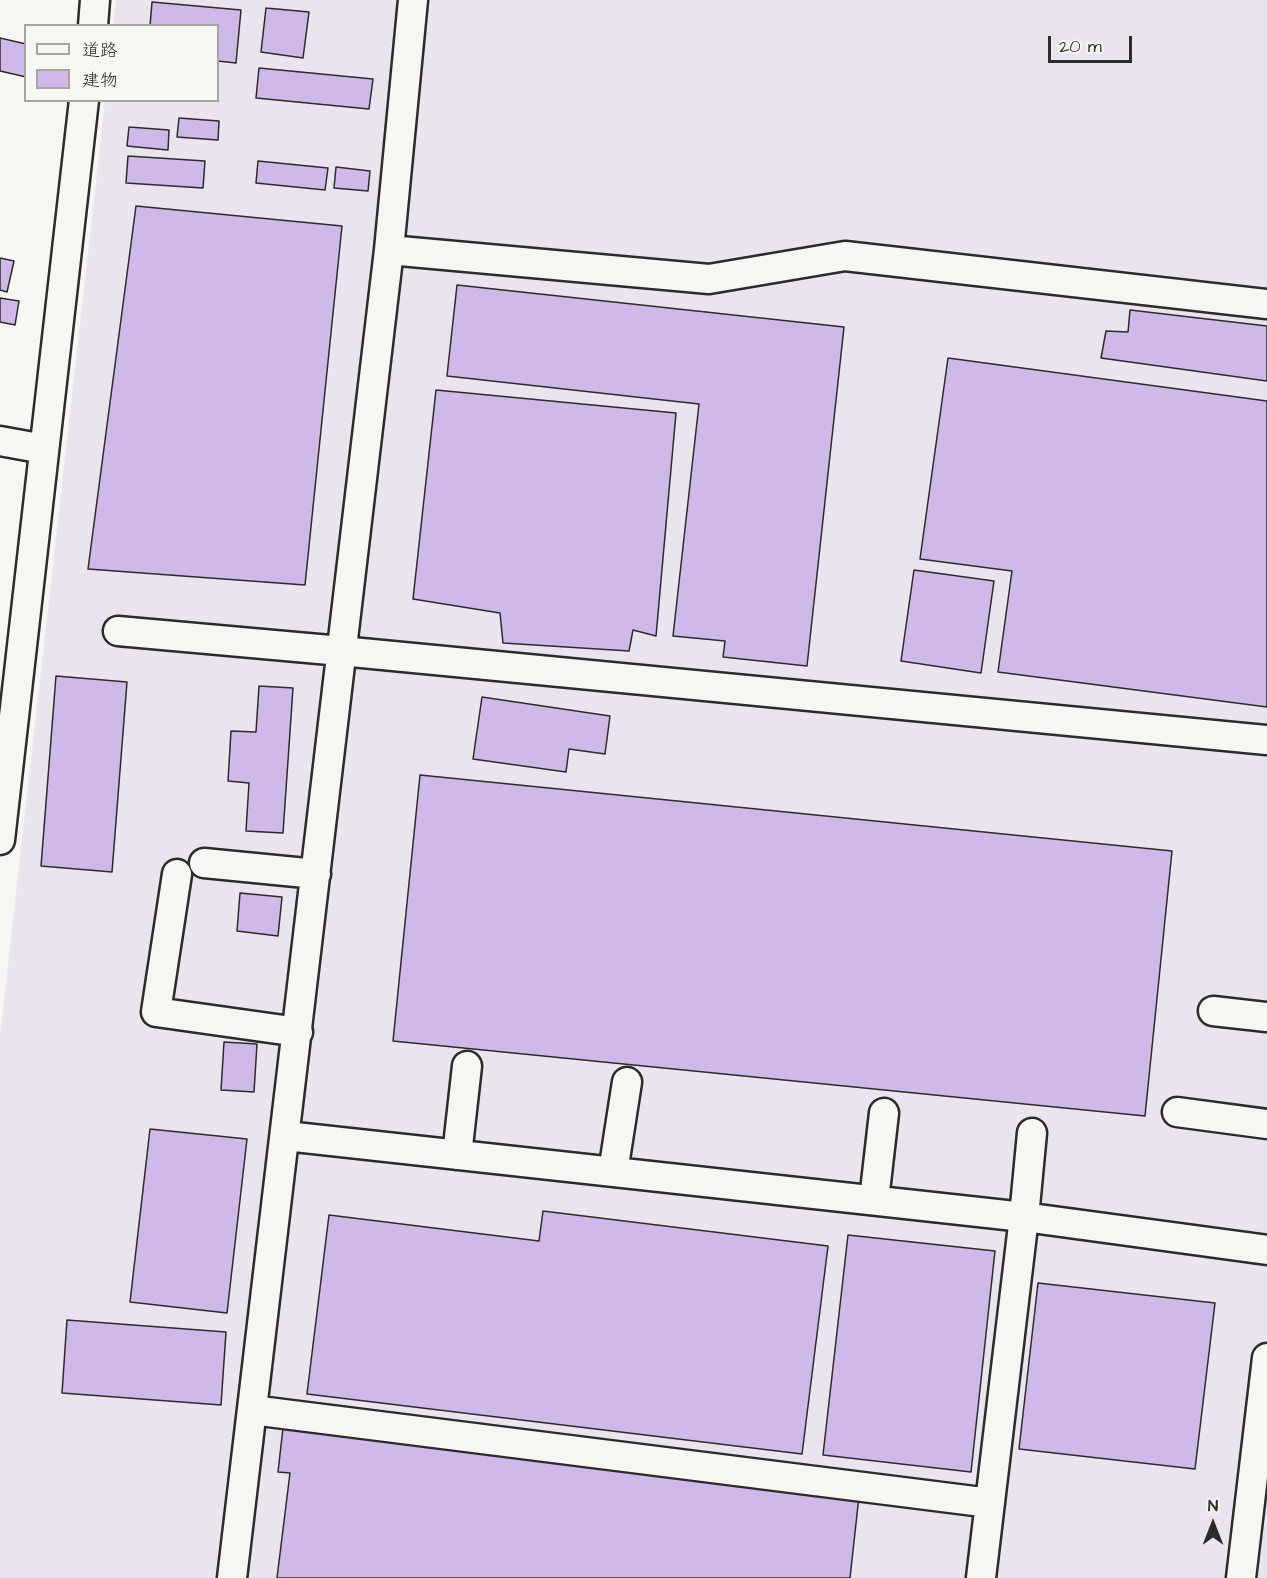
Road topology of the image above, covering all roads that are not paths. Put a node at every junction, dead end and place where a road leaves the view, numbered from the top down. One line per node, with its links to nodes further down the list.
1 (96, 0): 3 (street)
2 (413, 0): 5 (street)
3 (93, 24)
4 (84, 102): 8 (street)
5 (389, 250): 6 (street); 10 (street)
6 (1267, 304)
7 (0, 441): 8 (street)
8 (44, 449): 12 (street)
9 (118, 631): 10 (street)
10 (341, 651): 11 (street); 15 (street)
11 (1267, 740)
12 (0, 840)
13 (204, 863): 15 (street)
14 (177, 874): 18 (street)
15 (316, 874): 18 (street)
16 (1213, 1011): 17 (street)
17 (1267, 1017)
18 (298, 1032): 25 (street)
19 (467, 1066): 26 (street)
20 (627, 1082): 27 (street)
21 (884, 1113): 28 (street)
22 (1177, 1113): 23 (street)
23 (1267, 1124)
24 (1032, 1133): 29 (street)
25 (286, 1136): 26 (street); 32 (street)
26 (457, 1155): 27 (street)
27 (613, 1172): 28 (street)
28 (874, 1200): 29 (street)
29 (1024, 1217): 30 (street); 33 (street)
30 (1267, 1250)
31 (1267, 1358): 36 (street)
32 (252, 1410): 33 (street); 34 (street)
33 (990, 1503): 35 (street)
34 (232, 1578)
35 (981, 1578)
36 (1241, 1578)

